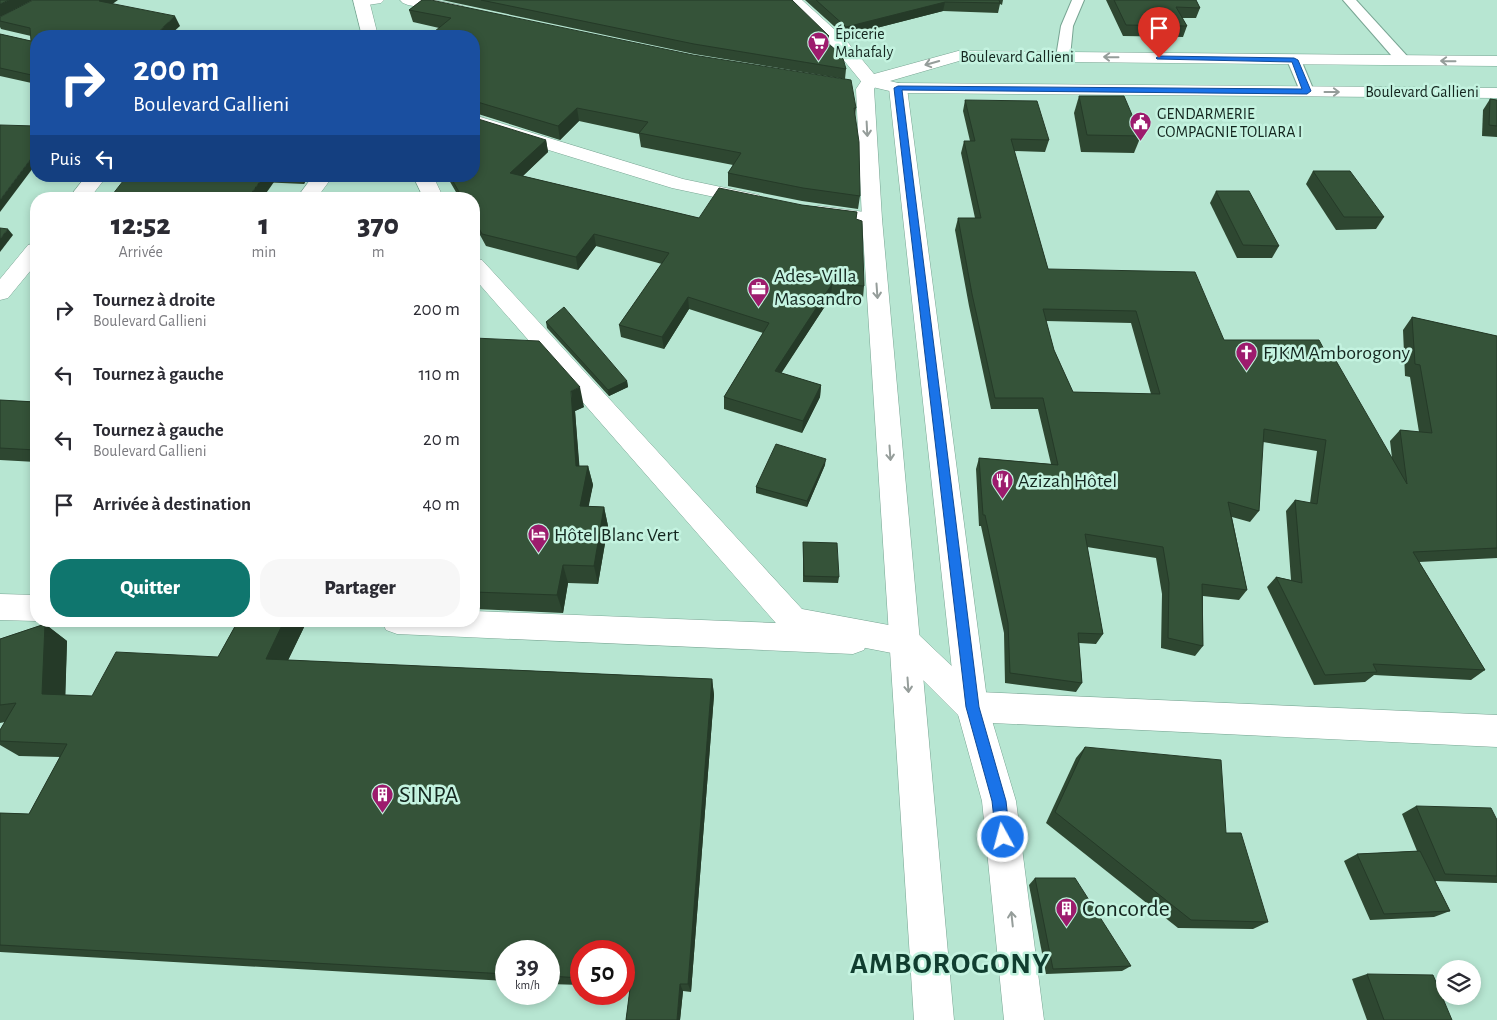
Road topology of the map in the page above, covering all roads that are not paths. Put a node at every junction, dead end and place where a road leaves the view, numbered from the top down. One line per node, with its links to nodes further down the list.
1 (361, 0): 2 (main road); 8 (main road)
2 (376, 0)
3 (408, 0): 7 (main road)
4 (793, 0): 13 (main road)
5 (1078, 0): 9 (lane)
6 (1349, 0): 11 (lane)
7 (476, 13)
8 (368, 30)
9 (1063, 57): 10 (main road, Boulevard Gallieni, one-way to 9); 13 (main road, Boulevard Gallieni, one-way to 13)
10 (1294, 60): 11 (main road, Boulevard Gallieni); 15 (lane)
11 (1403, 60): 12 (main road, Boulevard Gallieni, one-way to 11)
12 (1497, 61)
13 (861, 85): 14 (main road, Boulevard Gallieni); 22 (main road, one-way to 22)
14 (898, 88): 15 (main road, Boulevard Gallieni); 30 (main road)
15 (1307, 91): 16 (main road, Boulevard Gallieni, one-way to 16)
16 (1497, 93)
17 (480, 123): 20 (main road)
18 (92, 182): 19 (main road)
19 (84, 192)
20 (774, 203)
21 (802, 209): 22 (main road)
22 (872, 219): 29 (main road, one-way to 29)
23 (30, 257): 25 (main road)
24 (480, 272): 29 (main road)
25 (0, 294)
26 (0, 607): 27 (main road)
27 (30, 608)
28 (480, 624): 29 (main road)
29 (905, 642): 30 (main road); 32 (main road, one-way to 32)
30 (972, 707): 31 (main road); 33 (main road, one-way to 30)
31 (1497, 731)
32 (934, 1020)
33 (1024, 1020)

